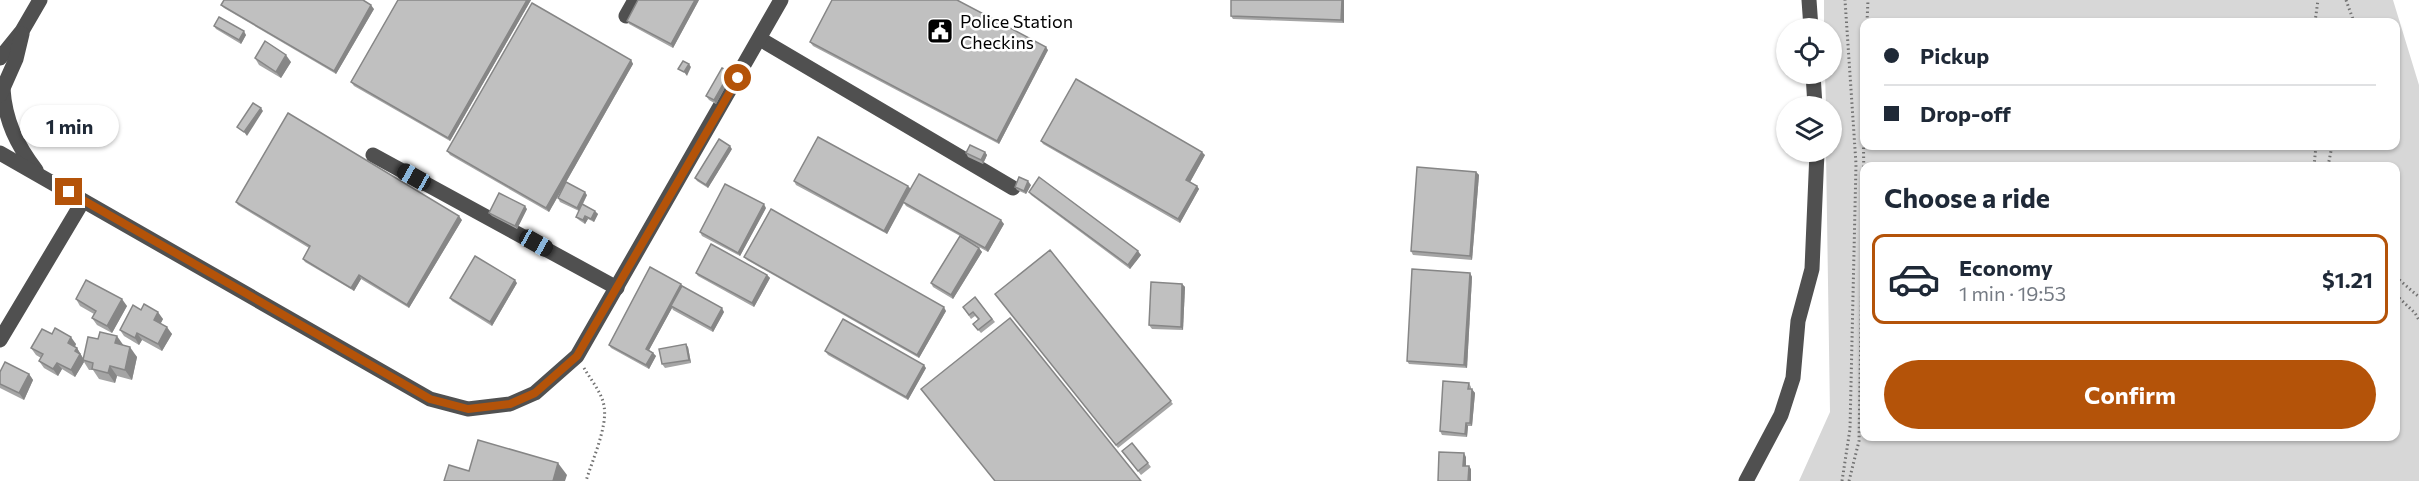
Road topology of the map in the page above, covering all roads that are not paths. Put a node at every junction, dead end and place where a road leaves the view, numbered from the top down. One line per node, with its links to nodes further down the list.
1 (40, 0): 7 (street)
2 (635, 0): 5 (street)
3 (781, 0): 8 (street)
4 (1809, 0): 6 (street)
5 (626, 16)
6 (1810, 18)
7 (22, 31): 9 (street); 10 (street)
8 (760, 39): 15 (street); 17 (street)
9 (0, 58)
10 (2, 92): 14 (street)
11 (0, 153): 14 (street)
12 (373, 154): 17 (street)
13 (1817, 162): 19 (street)
14 (40, 175): 16 (street)
15 (1013, 188)
16 (83, 201): 17 (street); 18 (street)
17 (617, 288)
18 (0, 340)
19 (1746, 481)

